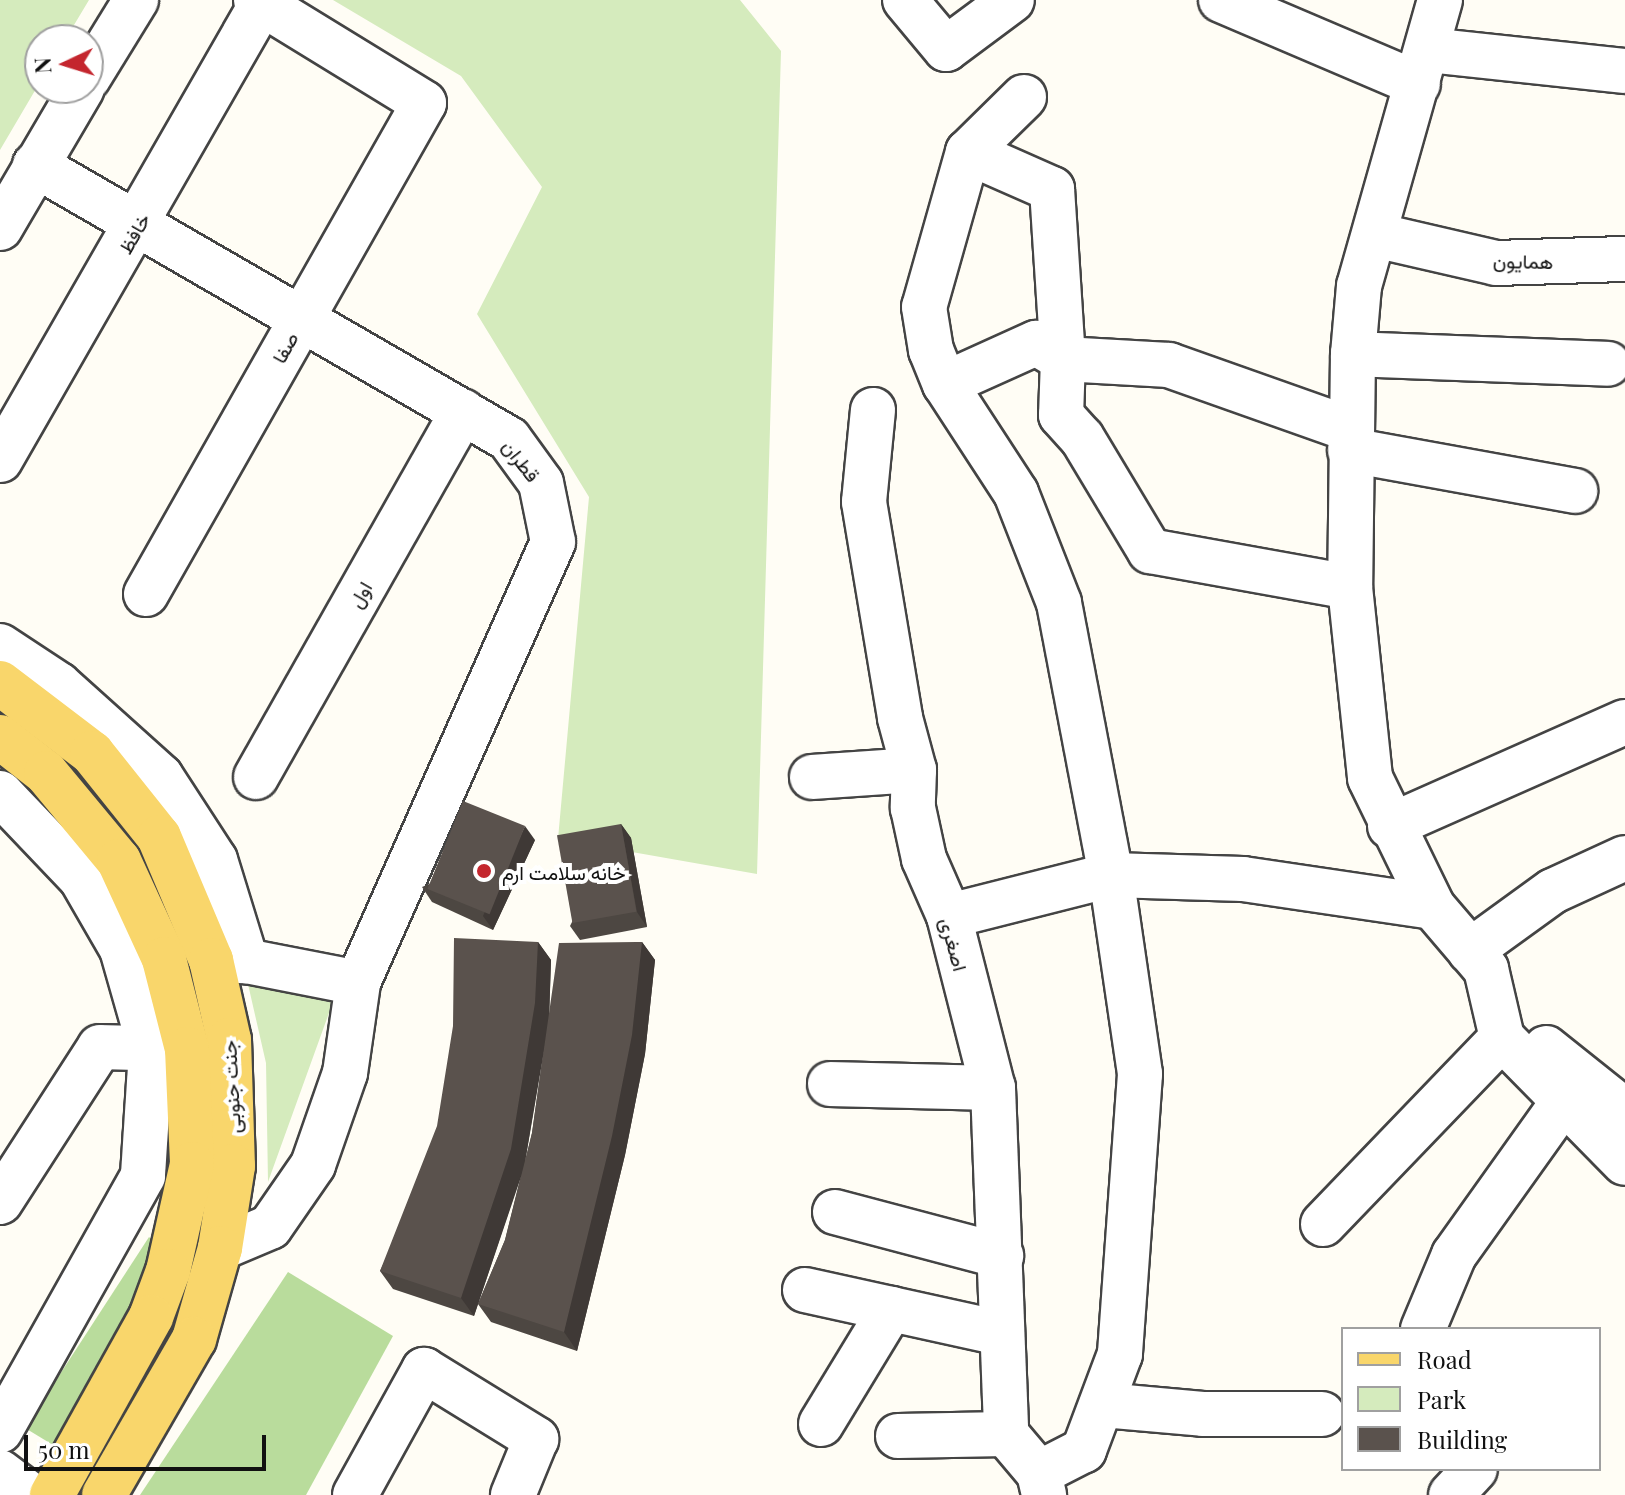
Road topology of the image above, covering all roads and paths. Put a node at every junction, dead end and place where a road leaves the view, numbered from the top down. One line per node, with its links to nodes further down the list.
1 (136, 0): 7 (street)
2 (905, 0): 3 (street)
3 (1012, 0)
4 (1221, 0): 8 (street)
5 (1440, 0): 8 (street)
6 (259, 2): 14 (street, خافظ); 18 (street, صفا)
7 (104, 52)
8 (1423, 67): 9 (street); 16 (street)
9 (1625, 71)
10 (1024, 97): 12 (street)
11 (72, 104): 13 (street)
12 (968, 152): 20 (street); 22 (street)
13 (35, 165): 14 (street, قطران); 15 (street)
14 (139, 224): 18 (street, قطران); 26 (street, خافظ)
15 (0, 228)
16 (1375, 235): 17 (street, همایون); 19 (street)
17 (1625, 259)
18 (300, 318): 24 (street, قطران); 29 (street, صفا)
19 (1353, 354): 21 (street); 25 (street)
20 (1063, 359): 22 (street); 25 (street); 28 (street)
21 (1608, 364)
22 (945, 384): 41 (street)
23 (873, 410): 34 (street, اصغری)
24 (463, 411): 36 (street, اول); 46 (street, قطران)
25 (1350, 439): 27 (street); 28 (street)
26 (0, 460)
27 (1575, 491)
28 (1350, 587): 39 (street)
29 (146, 594)
30 (0, 646): 45 (street)
31 (0, 683): 45 (main road, جنت جنوبی)
32 (1625, 722): 39 (street)
33 (0, 737): 35 (main road, جنت جنوبی)
34 (914, 770): 37 (street); 43 (street, اصغری)
35 (46, 773): 38 (street); 48 (main road, جنت جنوبی)
36 (256, 777)
37 (812, 777)
38 (5, 808): 48 (street)
39 (1390, 826): 42 (street)
40 (1625, 858): 44 (street)
41 (1111, 875): 42 (street); 43 (street); 63 (street)
42 (1433, 907): 44 (street)
43 (949, 916): 50 (street, اصغری)
44 (1470, 951): 47 (street)
45 (229, 961): 46 (street); 57 (main road, جنت جنوبی)
46 (358, 983): 57 (street, قطران)
47 (1499, 1023): 51 (street); 52 (street); 56 (street)
48 (169, 1050): 54 (street); 66 (street); 73 (main road, جنت جنوبی)
49 (830, 1084): 50 (street)
50 (993, 1088): 58 (street, اصغری)
51 (1564, 1101): 53 (street); 61 (street)
52 (1625, 1111)
53 (1625, 1163)
54 (5, 1184)
55 (835, 1212): 58 (street)
56 (1323, 1224)
57 (220, 1248): 74 (main road, جنت جنوبی)
58 (1001, 1256): 62 (street, اصغری)
59 (805, 1290): 60 (street)
60 (891, 1309): 62 (street); 65 (street)
61 (1424, 1327)
62 (1000, 1333): 67 (street, اصغری)
63 (1103, 1405): 64 (street); 71 (street)
64 (1322, 1414)
65 (821, 1424)
66 (0, 1431)
67 (1006, 1434): 68 (street); 71 (street)
68 (898, 1436)
69 (1473, 1471): 77 (street)
70 (0, 1472): 72 (street)
71 (1042, 1484)
72 (31, 1495)
73 (52, 1495)
74 (104, 1495)
75 (355, 1495): 76 (street)
76 (513, 1495)
77 (1451, 1495)

